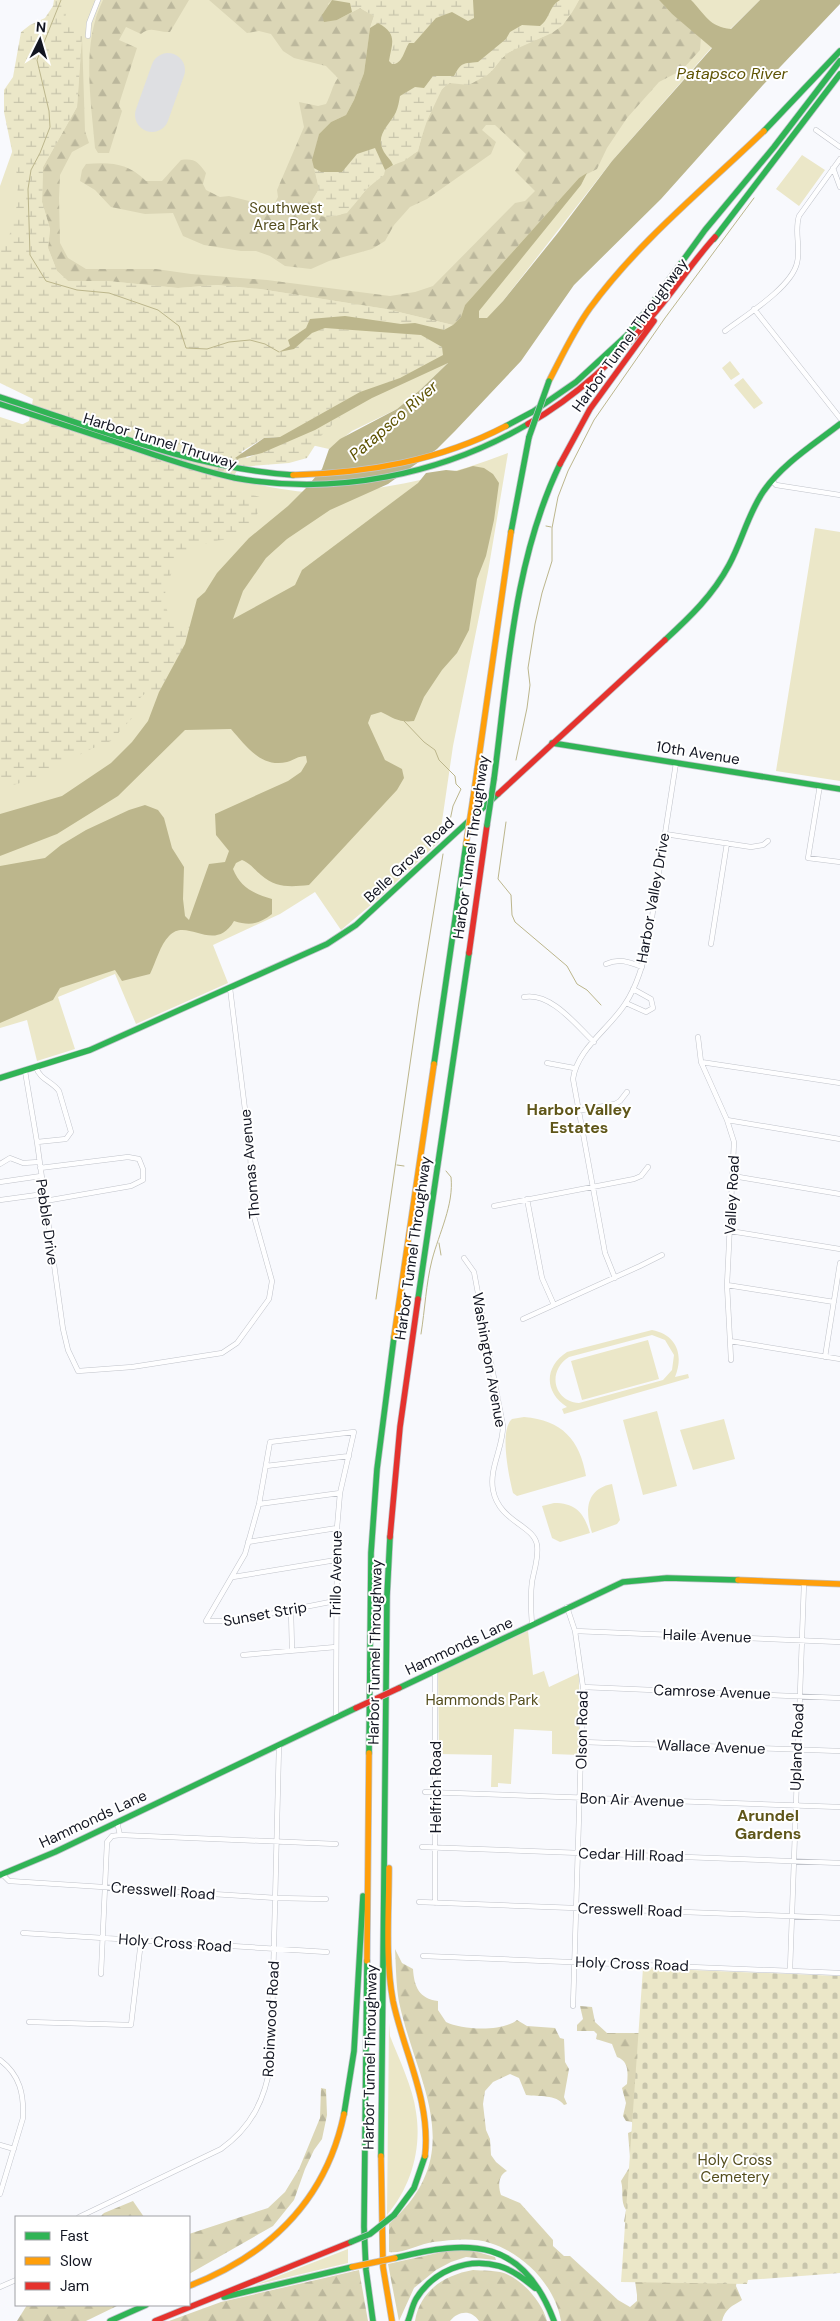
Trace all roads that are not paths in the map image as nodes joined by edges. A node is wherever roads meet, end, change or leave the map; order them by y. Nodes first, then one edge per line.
1 (98, 0) edge
2 (88, 36) dead end
3 (840, 51) edge
4 (840, 61) edge
5 (840, 74) edge
6 (816, 130) dead end
7 (840, 147) edge
8 (840, 158) edge
9 (833, 168) junction
10 (840, 187) edge
11 (715, 237) junction
12 (754, 309) junction
13 (725, 332) dead end
14 (0, 397) edge
15 (0, 404) edge
16 (840, 418) edge
17 (840, 424) edge
18 (461, 447) joint
19 (463, 456) joint
20 (772, 481) junction
21 (840, 495) edge
22 (552, 743) junction
23 (676, 763) junction
24 (820, 785) junction
25 (840, 789) edge
26 (665, 834) junction
27 (768, 841) dead end
28 (727, 843) junction
29 (840, 862) edge
30 (711, 944) dead end
31 (606, 964) dead end
32 (642, 967) junction
33 (230, 988) junction
34 (633, 989) junction
35 (524, 997) dead end
36 (626, 1003) junction
37 (698, 1037) dead end
38 (594, 1042) junction
39 (701, 1062) junction
40 (547, 1063) dead end
41 (36, 1068) junction
42 (574, 1068) junction
43 (25, 1071) junction
44 (0, 1078) edge
45 (840, 1083) edge
46 (627, 1092) dead end
47 (578, 1111) junction
48 (727, 1120) junction
49 (840, 1139) edge
50 (37, 1142) junction
51 (40, 1162) junction
52 (0, 1164) edge
53 (648, 1167) dead end
54 (40, 1168) junction
55 (41, 1176) junction
56 (733, 1176) junction
57 (0, 1182) edge
58 (592, 1186) junction
59 (44, 1194) junction
60 (840, 1194) edge
61 (527, 1199) junction
62 (0, 1200) edge
63 (45, 1200) junction
64 (494, 1206) dead end
65 (730, 1231) junction
66 (840, 1248) edge
67 (662, 1254) dead end
68 (464, 1258) dead end
69 (840, 1263) edge
70 (615, 1278) junction
71 (727, 1285) junction
72 (834, 1302) junction
73 (554, 1305) junction
74 (523, 1319) dead end
75 (730, 1341) junction
76 (825, 1357) junction
77 (840, 1359) edge
78 (731, 1360) dead end
79 (78, 1371) joint
80 (270, 1442) joint
81 (349, 1456) junction
82 (266, 1466) junction
83 (340, 1492) junction
84 (259, 1504) junction
85 (337, 1528) junction
86 (248, 1542) junction
87 (336, 1560) junction
88 (233, 1577) junction
89 (804, 1583) junction
90 (840, 1584) edge
91 (335, 1601) junction
92 (567, 1607) junction
93 (292, 1610) junction
94 (532, 1625) junction
95 (575, 1631) junction
96 (802, 1640) junction
97 (840, 1642) edge
98 (336, 1648) junction
99 (292, 1650) junction
100 (243, 1654) dead end
101 (435, 1671) junction
102 (583, 1687) junction
103 (799, 1696) junction
104 (840, 1698) edge
105 (336, 1717) junction
106 (582, 1742) junction
107 (279, 1745) junction
108 (386, 1748) junction
109 (797, 1750) junction
110 (840, 1751) edge
111 (424, 1792) dead end
112 (437, 1792) junction
113 (580, 1798) junction
114 (796, 1806) junction
115 (840, 1807) edge
116 (117, 1822) junction
117 (120, 1835) junction
118 (278, 1843) junction
119 (336, 1844) dead end
120 (422, 1848) dead end
121 (437, 1848) junction
122 (579, 1853) junction
123 (794, 1861) junction
124 (840, 1863) edge
125 (366, 1874) junction
126 (1, 1875) edge
127 (104, 1887) junction
128 (276, 1898) junction
129 (326, 1898) dead end
130 (419, 1902) dead end
131 (435, 1903) junction
132 (577, 1908) junction
133 (791, 1916) junction
134 (840, 1918) edge
135 (23, 1933) dead end
136 (102, 1938) junction
137 (141, 1941) junction
138 (274, 1949) junction
139 (327, 1952) dead end
140 (423, 1956) dead end
141 (574, 1962) junction
142 (790, 1970) junction
143 (840, 1972) edge
144 (100, 1974) dead end
145 (572, 2006) dead end
146 (29, 2022) dead end
147 (0, 2060) edge
148 (0, 2145) edge
149 (14, 2149) junction
150 (0, 2194) edge
151 (81, 2216) edge
152 (15, 2280) edge
153 (190, 2286) edge
154 (0, 2288) edge
155 (547, 2302) junction
156 (144, 2306) edge
157 (163, 2318) junction
158 (110, 2321) edge
159 (155, 2321) edge
160 (373, 2321) edge
161 (392, 2321) edge
162 (408, 2321) edge
163 (554, 2321) edge

1 - 2 street
3 - 125 main road, Harbor Tunnel Throughway, bridge
4 - 18 main road, Harbor Tunnel Throughway
5 - 11 main road, Harbor Tunnel Throughway
6 - 7 street
8 - 9 street
9 - 10 street
9 - 12 street
11 - 19 main road, Harbor Tunnel Throughway
11 - 108 main road, Harbor Tunnel Throughway, bridge
12 - 13 street
12 - 16 street
14 - 18 main road, Harbor Tunnel Thruway
15 - 19 main road, Harbor Tunnel Thruway
17 - 20 main road, Belle Grove Road
20 - 21 street
20 - 22 main road, Belle Grove Road
22 - 23 main road, 10th Avenue
22 - 33 main road, Belle Grove Road
23 - 24 main road, 10th Avenue
23 - 26 street, Harbor Valley Drive
24 - 25 main road, 10th Avenue
24 - 29 street
26 - 28 street
26 - 32 street, Harbor Valley Drive
27 - 28 street
28 - 30 street
31 - 32 street
32 - 34 street, Harbor Valley Drive
33 - 41 main road, Belle Grove Road
33 - 79 street, Thomas Avenue
34 - 36 street, Harbor Valley Drive
34 - 36 street
35 - 38 street
36 - 38 street, Harbor Valley Drive
37 - 39 street, Valley Road
38 - 42 street, Harbor Valley Drive
39 - 45 street
39 - 48 street, Valley Road
40 - 42 street
41 - 43 main road, Belle Grove Road
41 - 50 street
42 - 47 street
43 - 44 main road, Belle Grove Road
43 - 50 street, Pebble Drive
46 - 47 street
47 - 58 street
48 - 49 street
48 - 56 street, Valley Road
50 - 51 street, Pebble Drive
51 - 52 street
51 - 54 street, Pebble Drive
53 - 58 street
54 - 55 street, Pebble Drive
54 - 63 street
55 - 57 street
55 - 59 street, Pebble Drive
56 - 60 street
56 - 65 street, Valley Road
58 - 61 street
58 - 70 street
59 - 62 street
59 - 63 street, Pebble Drive
61 - 64 street
61 - 73 street
63 - 79 street, Pebble Drive
65 - 66 street
65 - 71 street, Valley Road
67 - 70 street
68 - 94 street, Washington Avenue
69 - 72 street
70 - 73 street
71 - 72 street
71 - 75 street, Valley Road
72 - 76 street
73 - 74 street
75 - 76 street
75 - 78 street, Valley Road
76 - 77 street
80 - 81 street, Trillo Avenue
80 - 82 street, Sunset Strip
81 - 82 street
81 - 83 street, Trillo Avenue
82 - 84 street, Sunset Strip
83 - 84 street
83 - 85 street, Trillo Avenue
84 - 86 street, Sunset Strip
85 - 86 street
85 - 87 street, Trillo Avenue
86 - 88 street, Sunset Strip
87 - 88 street
87 - 91 street, Trillo Avenue
88 - 93 street, Sunset Strip
89 - 90 main road, Hammonds Lane
89 - 92 main road, Hammonds Lane
89 - 96 street, Upland Road
91 - 93 street, Sunset Strip
91 - 98 street, Trillo Avenue
92 - 94 main road, Hammonds Lane
92 - 95 street, Olson Road
93 - 99 street
94 - 101 main road, Hammonds Lane
95 - 96 street, Haile Avenue
95 - 102 street, Olson Road
96 - 97 street, Haile Avenue
96 - 103 street, Upland Road
98 - 99 street
98 - 105 street, Trillo Avenue
99 - 100 street
101 - 105 main road, Hammonds Lane, bridge
101 - 112 street, Helfrich Road
102 - 103 street, Camrose Avenue
102 - 106 street, Olson Road
103 - 104 street, Camrose Avenue
103 - 109 street, Upland Road
105 - 107 main road, Hammonds Lane
106 - 109 street, Wallace Avenue
106 - 113 street, Olson Road
107 - 116 main road, Hammonds Lane
107 - 118 street, Robinwood Road
108 - 157 main road, bridge
108 - 161 main road, Harbor Tunnel Throughway
109 - 110 street, Wallace Avenue
109 - 114 street, Upland Road
111 - 112 street, Bon Air Avenue
112 - 113 street, Bon Air Avenue
112 - 121 street, Helfrich Road
113 - 114 street, Bon Air Avenue
113 - 122 street, Olson Road
114 - 115 street, Bon Air Avenue
114 - 123 street, Upland Road
116 - 117 street
116 - 126 main road, Hammonds Lane
117 - 118 street
117 - 127 street
118 - 119 street
118 - 128 street, Robinwood Road
120 - 121 street, Cedar Hill Road
121 - 122 street, Cedar Hill Road
121 - 131 street, Helfrich Road
122 - 123 street, Cedar Hill Road
122 - 132 street, Olson Road
123 - 124 street, Cedar Hill Road
123 - 133 street, Upland Road
125 - 153 main road
125 - 160 main road, Harbor Tunnel Throughway
126 - 127 street, Cresswell Road
127 - 128 street, Cresswell Road
127 - 136 street
128 - 129 street, Cresswell Road
128 - 138 street, Robinwood Road
130 - 131 street, Cresswell Road
131 - 132 street, Cresswell Road
132 - 133 street, Cresswell Road
132 - 141 street, Olson Road
133 - 134 street, Cresswell Road
133 - 142 street, Upland Road
135 - 136 street, Holy Cross Road
136 - 137 street, Holy Cross Road
136 - 144 street
137 - 138 street, Holy Cross Road
137 - 146 street
138 - 139 street, Holy Cross Road
138 - 151 street, Robinwood Road
140 - 141 street, Holy Cross Road
141 - 142 street, Holy Cross Road
141 - 145 street, Olson Road
142 - 143 street, Holy Cross Road
147 - 149 street
148 - 149 street
149 - 150 street
152 - 154 street
155 - 157 main road, bridge
155 - 162 main road
155 - 163 main road
156 - 158 main road
157 - 159 main road

